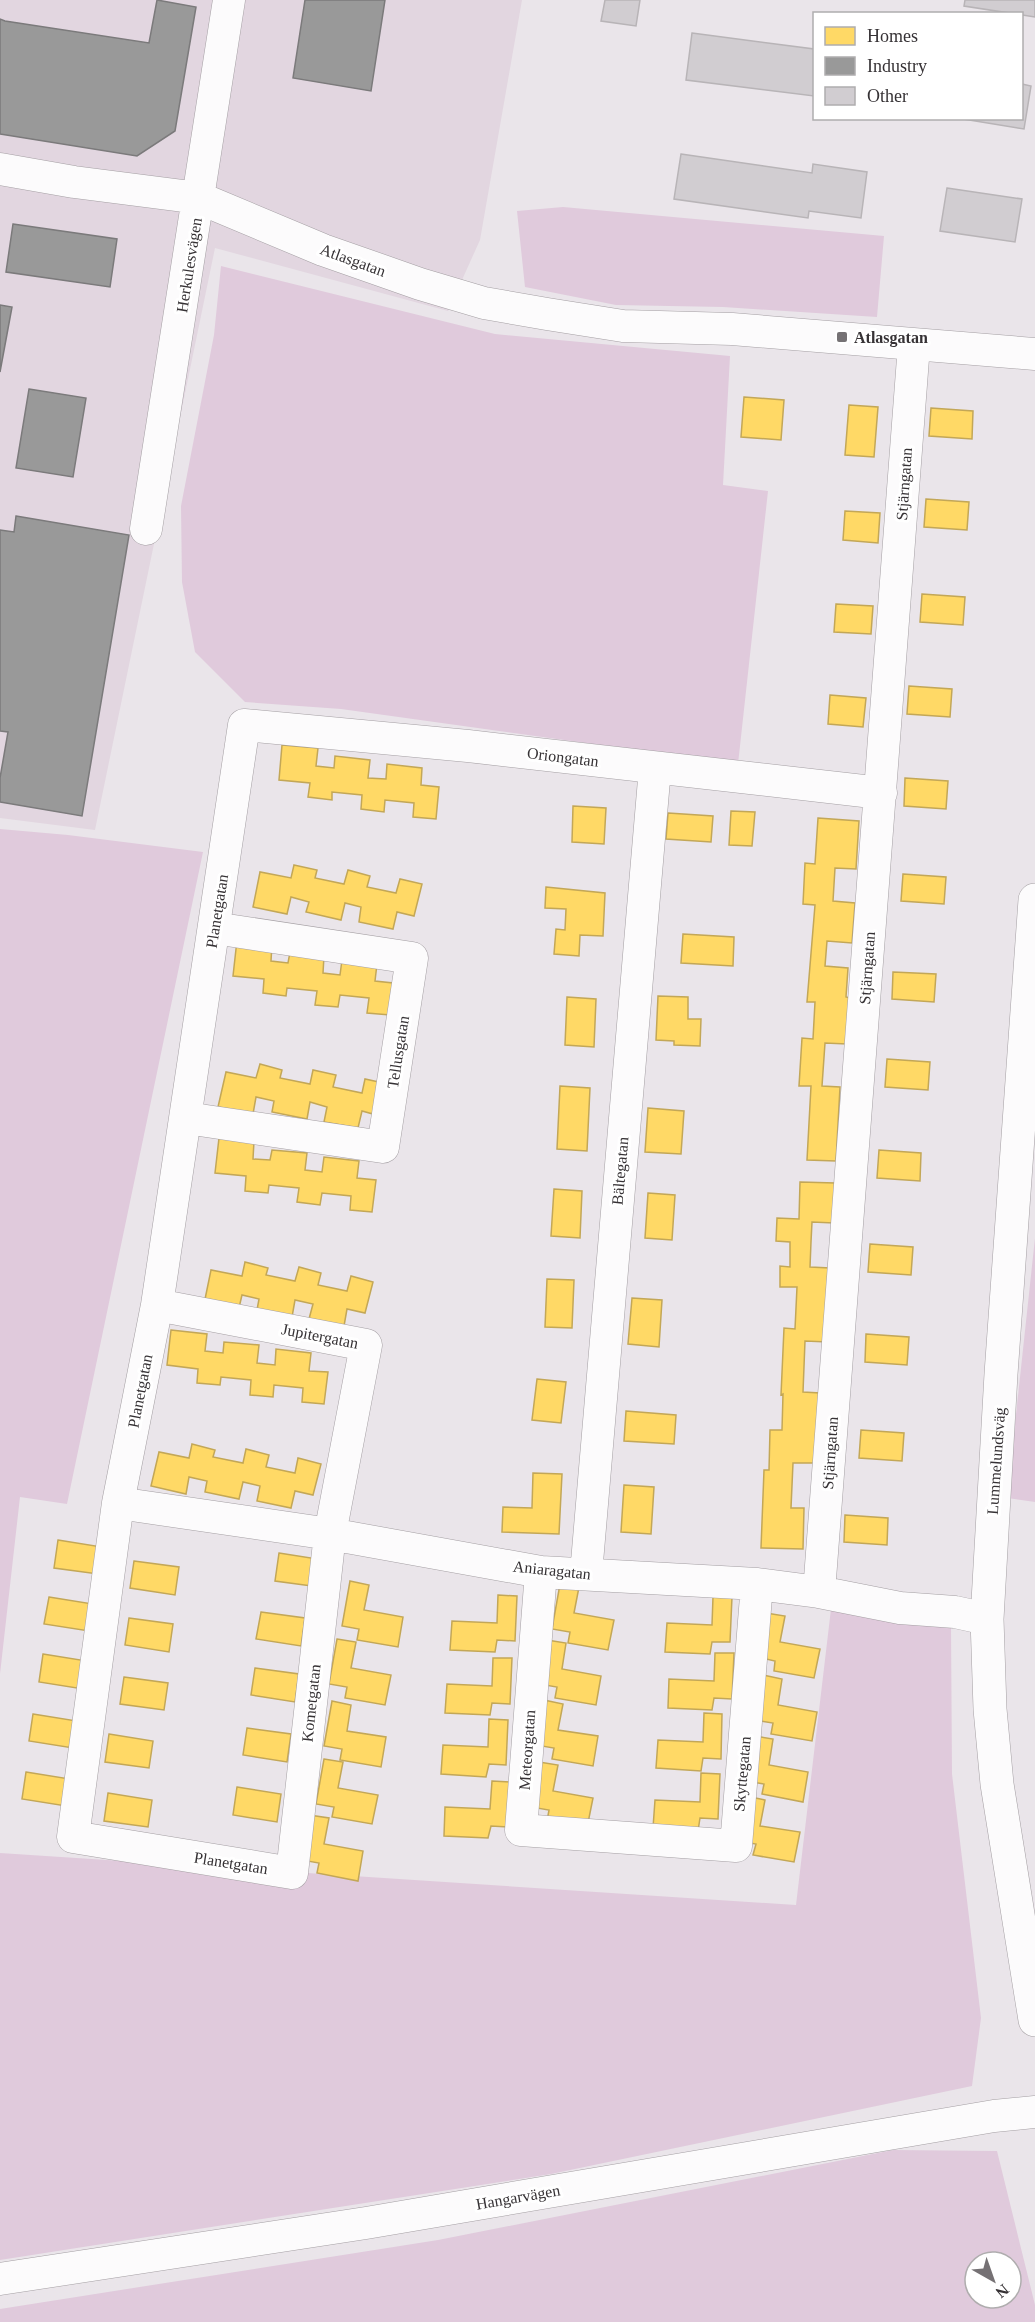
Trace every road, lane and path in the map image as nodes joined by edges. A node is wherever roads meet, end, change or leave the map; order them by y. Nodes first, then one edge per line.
1 (229, 0) edge
2 (0, 169) edge
3 (199, 198) junction
4 (914, 345) junction
5 (1035, 354) edge
6 (146, 529) dead end
7 (244, 725) joint
8 (655, 768) junction
9 (881, 793) junction
10 (1035, 900) edge
11 (214, 928) junction
12 (186, 1118) junction
13 (156, 1305) junction
14 (118, 1503) junction
15 (330, 1534) junction
16 (541, 1572) junction
17 (586, 1574) junction
18 (757, 1584) junction
19 (819, 1592) junction
20 (987, 1619) junction
21 (618, 1838) joint
22 (292, 1873) joint
23 (1035, 2020) edge
24 (1035, 2112) edge
25 (0, 2279) edge

1 - 3 street, Herkulesvägen
2 - 3 street, Atlasgatan
3 - 4 street, Atlasgatan
3 - 6 street, Herkulesvägen
4 - 5 street, Atlasgatan
4 - 9 street, Stjärngatan
7 - 8 street, Oriongatan
7 - 11 street, Planetgatan
8 - 9 street, Oriongatan
8 - 17 street, Bältegatan
9 - 19 street, Stjärngatan
10 - 20 main road, Lummelundsväg
11 - 12 street, Planetgatan
11 - 12 street, Tellusgatan
12 - 13 street, Planetgatan
13 - 14 street, Planetgatan
13 - 15 street, Jupitergatan
14 - 15 street, Aniaragatan
14 - 22 street, Planetgatan
15 - 16 street, Aniaragatan
15 - 22 street, Kometgatan
16 - 17 street, Aniaragatan
16 - 21 street, Meteorgatan
17 - 18 street, Aniaragatan
18 - 19 street, Aniaragatan
18 - 21 street, Skyttegatan
19 - 20 street, Aniaragatan
20 - 23 main road, Lummelundsväg
24 - 25 street, Hangarvägen

